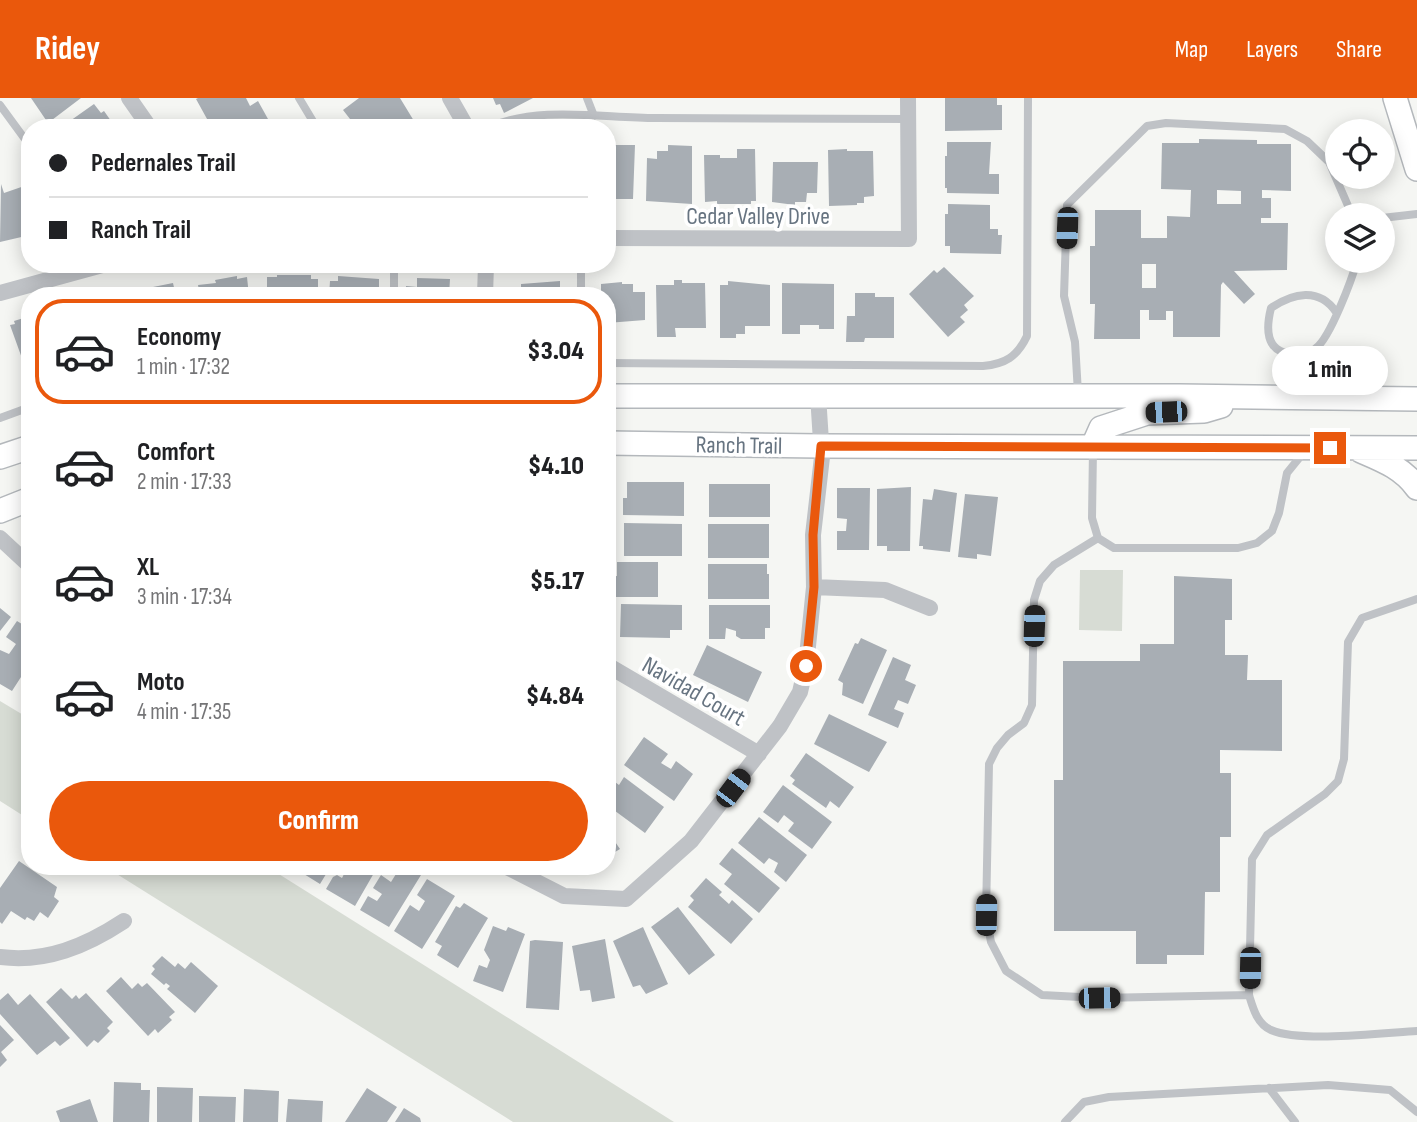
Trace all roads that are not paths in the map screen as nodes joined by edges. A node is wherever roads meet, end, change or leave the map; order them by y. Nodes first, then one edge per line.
1 (129, 98) edge
2 (299, 98) edge
3 (450, 98) edge
4 (587, 98) edge
5 (908, 98) edge
6 (1028, 98) edge
7 (1395, 98) edge
8 (0, 107) edge
9 (594, 116) junction
10 (144, 119) edge
11 (312, 119) edge
12 (462, 119) edge
13 (513, 119) edge
14 (908, 119) junction
15 (21, 134) edge
16 (1417, 169) edge
17 (1347, 203) edge
18 (1417, 214) edge
19 (1395, 217) edge
20 (616, 239) edge
21 (70, 273) edge
22 (1354, 273) edge
23 (0, 293) edge
24 (1336, 312) junction
25 (616, 363) edge
26 (818, 395) junction
27 (616, 396) edge
28 (1079, 396) junction
29 (1254, 397) junction
30 (1417, 399) edge
31 (21, 410) edge
32 (0, 418) edge
33 (616, 443) edge
34 (821, 446) junction
35 (1093, 446) junction
36 (1306, 448) junction
37 (1354, 448) junction
38 (1417, 448) edge
39 (21, 450) edge
40 (0, 457) edge
41 (1417, 488) edge
42 (21, 503) edge
43 (0, 511) edge
44 (0, 538) edge
45 (1098, 538) junction
46 (21, 558) edge
47 (814, 587) junction
48 (1417, 599) edge
49 (930, 608) dead end
50 (616, 670) edge
51 (759, 754) junction
52 (523, 875) edge
53 (124, 921) dead end
54 (0, 957) edge
55 (1249, 995) junction
56 (1417, 1031) edge
57 (1269, 1088) junction
58 (1417, 1112) edge
59 (1065, 1122) edge
60 (1295, 1122) edge

1 - 10 street
2 - 11 lane
3 - 12 street
4 - 9 lane
5 - 14 street
6 - 25 lane
7 - 16 main road
8 - 15 lane
9 - 13 lane
9 - 14 lane
14 - 20 street, Cedar Valley Drive
17 - 28 lane
18 - 19 lane
21 - 23 street
22 - 24 lane
24 - 24 lane
26 - 27 main road, Ranch Trail
26 - 28 main road, Ranch Trail
26 - 34 street
28 - 29 main road, Ranch Trail
29 - 30 main road, Ranch Trail
29 - 35 main road
31 - 32 lane
33 - 34 main road, Ranch Trail
34 - 35 main road, Ranch Trail
34 - 47 street
35 - 36 main road, Ranch Trail
35 - 45 lane
36 - 37 main road, Ranch Trail
36 - 45 lane
37 - 38 main road, Ranch Trail
37 - 41 main road
39 - 40 main road
42 - 43 main road
44 - 46 street
45 - 55 lane
47 - 49 street
47 - 51 street
48 - 55 lane
50 - 51 street, Navidad Court
51 - 52 street
53 - 54 street
55 - 56 lane
57 - 58 lane
57 - 59 lane
57 - 60 lane

